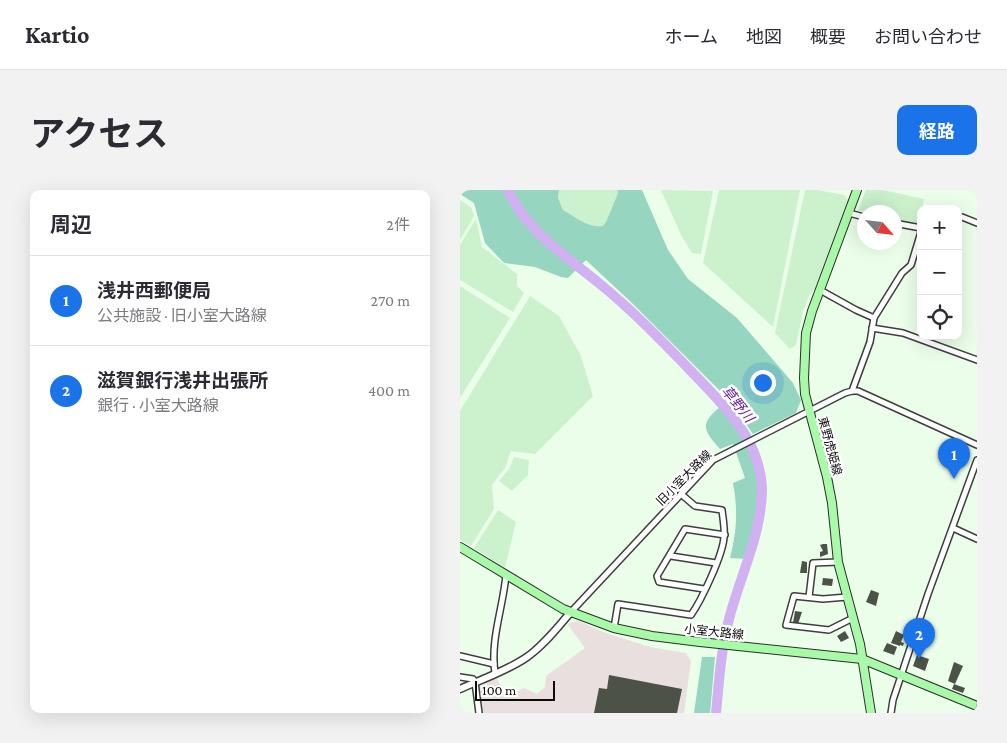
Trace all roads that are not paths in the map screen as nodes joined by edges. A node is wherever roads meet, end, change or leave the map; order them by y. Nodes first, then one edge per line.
1 (857, 190) edge
2 (849, 213) junction
3 (857, 215) edge
4 (962, 217) edge
5 (977, 223) edge
6 (902, 225) edge
7 (917, 229) edge
8 (917, 244) edge
9 (820, 290) junction
10 (874, 318) junction
11 (872, 328) junction
12 (977, 360) edge
13 (852, 390) junction
14 (806, 412) junction
15 (977, 445) edge
16 (977, 460) edge
17 (681, 494) junction
18 (953, 528) junction
19 (725, 535) junction
20 (977, 539) edge
21 (460, 547) edge
22 (671, 556) junction
23 (716, 562) junction
24 (838, 562) junction
25 (506, 575) junction
26 (704, 590) junction
27 (810, 597) junction
28 (847, 598) junction
29 (570, 613) junction
30 (853, 618) junction
31 (614, 628) junction
32 (460, 656) edge
33 (862, 659) junction
34 (494, 664) junction
35 (495, 673) junction
36 (902, 675) junction
37 (460, 677) edge
38 (475, 682) junction
39 (460, 689) edge
40 (977, 706) edge
41 (479, 713) edge
42 (871, 713) edge
43 (891, 713) edge

1 - 2 main road, 東野虎姫線
2 - 3 street
2 - 9 main road, 東野虎姫線
4 - 5 street
6 - 7 street
8 - 10 street
9 - 10 street
9 - 14 main road, 東野虎姫線
10 - 11 street
11 - 12 street
11 - 13 street
13 - 14 street, 旧小室大路線
13 - 15 street
14 - 17 street, 旧小室大路線
14 - 24 main road, 東野虎姫線
16 - 18 street
17 - 19 street
17 - 29 street, 旧小室大路線
18 - 20 street
18 - 36 street
19 - 22 street
19 - 23 street
21 - 25 main road, 小室大路線
22 - 23 street
22 - 26 street
23 - 26 street
24 - 27 street
24 - 28 main road, 東野虎姫線
25 - 29 main road, 小室大路線
25 - 34 street
26 - 31 street
27 - 28 street
27 - 30 street
28 - 30 main road, 東野虎姫線
29 - 31 main road, 小室大路線
29 - 35 street
30 - 33 main road, 東野虎姫線
31 - 33 main road, 小室大路線
32 - 34 street
33 - 36 main road, 小室大路線
33 - 42 main road, 東野虎姫線
34 - 35 street
35 - 38 street
36 - 40 main road, 小室大路線
36 - 43 street
37 - 38 street
38 - 39 street
38 - 41 street

